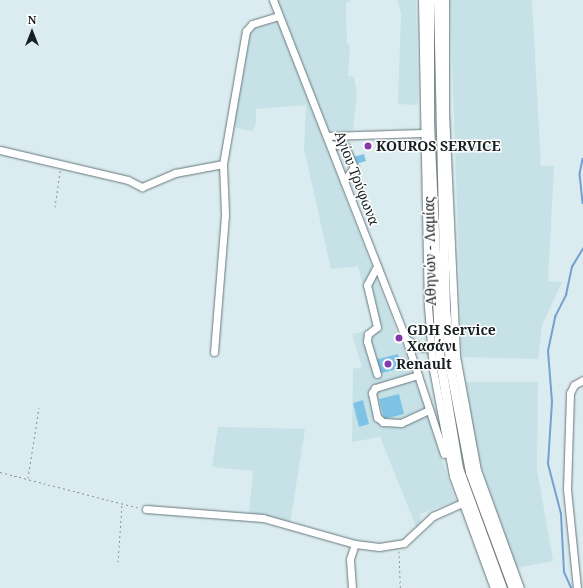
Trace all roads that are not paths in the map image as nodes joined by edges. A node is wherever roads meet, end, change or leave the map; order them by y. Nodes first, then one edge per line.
1 (272, 0) edge
2 (422, 0) edge
3 (429, 0) edge
4 (438, 0) edge
5 (445, 0) edge
6 (279, 16) junction
7 (422, 133) junction
8 (327, 136) junction
9 (330, 144) junction
10 (0, 150) edge
11 (223, 164) junction
12 (344, 181) junction
13 (377, 266) junction
14 (406, 339) junction
15 (431, 348) junction
16 (214, 352) dead end
17 (377, 374) dead end
18 (418, 375) junction
19 (583, 380) edge
20 (429, 410) junction
21 (449, 458) junction
22 (462, 504) junction
23 (146, 509) road end
24 (355, 544) junction
25 (352, 588) edge
26 (494, 588) edge
27 (502, 588) edge
28 (513, 588) edge
29 (520, 588) edge
30 (577, 588) edge

1 - 6 street, Αγίου Τρύφωνα
2 - 7 street
3 - 27 main road, Αθηνών - Λαμίας
4 - 28 main road, Αθηνών - Λαμίας
5 - 29 street
6 - 8 street, Αγίου Τρύφωνα
6 - 11 street
7 - 8 street
7 - 15 street
8 - 9 street, Αγίου Τρύφωνα
9 - 12 street, Αγίου Τρύφωνα
9 - 12 street
10 - 11 street
11 - 16 street
12 - 13 street, Αγίου Τρύφωνα
13 - 14 street, Αγίου Τρύφωνα
13 - 17 street
14 - 15 street
14 - 18 street, Αγίου Τρύφωνα
15 - 21 street
18 - 20 street, Αγίου Τρύφωνα
18 - 20 street
19 - 30 street
20 - 21 street, Αγίου Τρύφωνα
21 - 22 street
22 - 24 street
22 - 26 street
23 - 24 street
24 - 25 street

